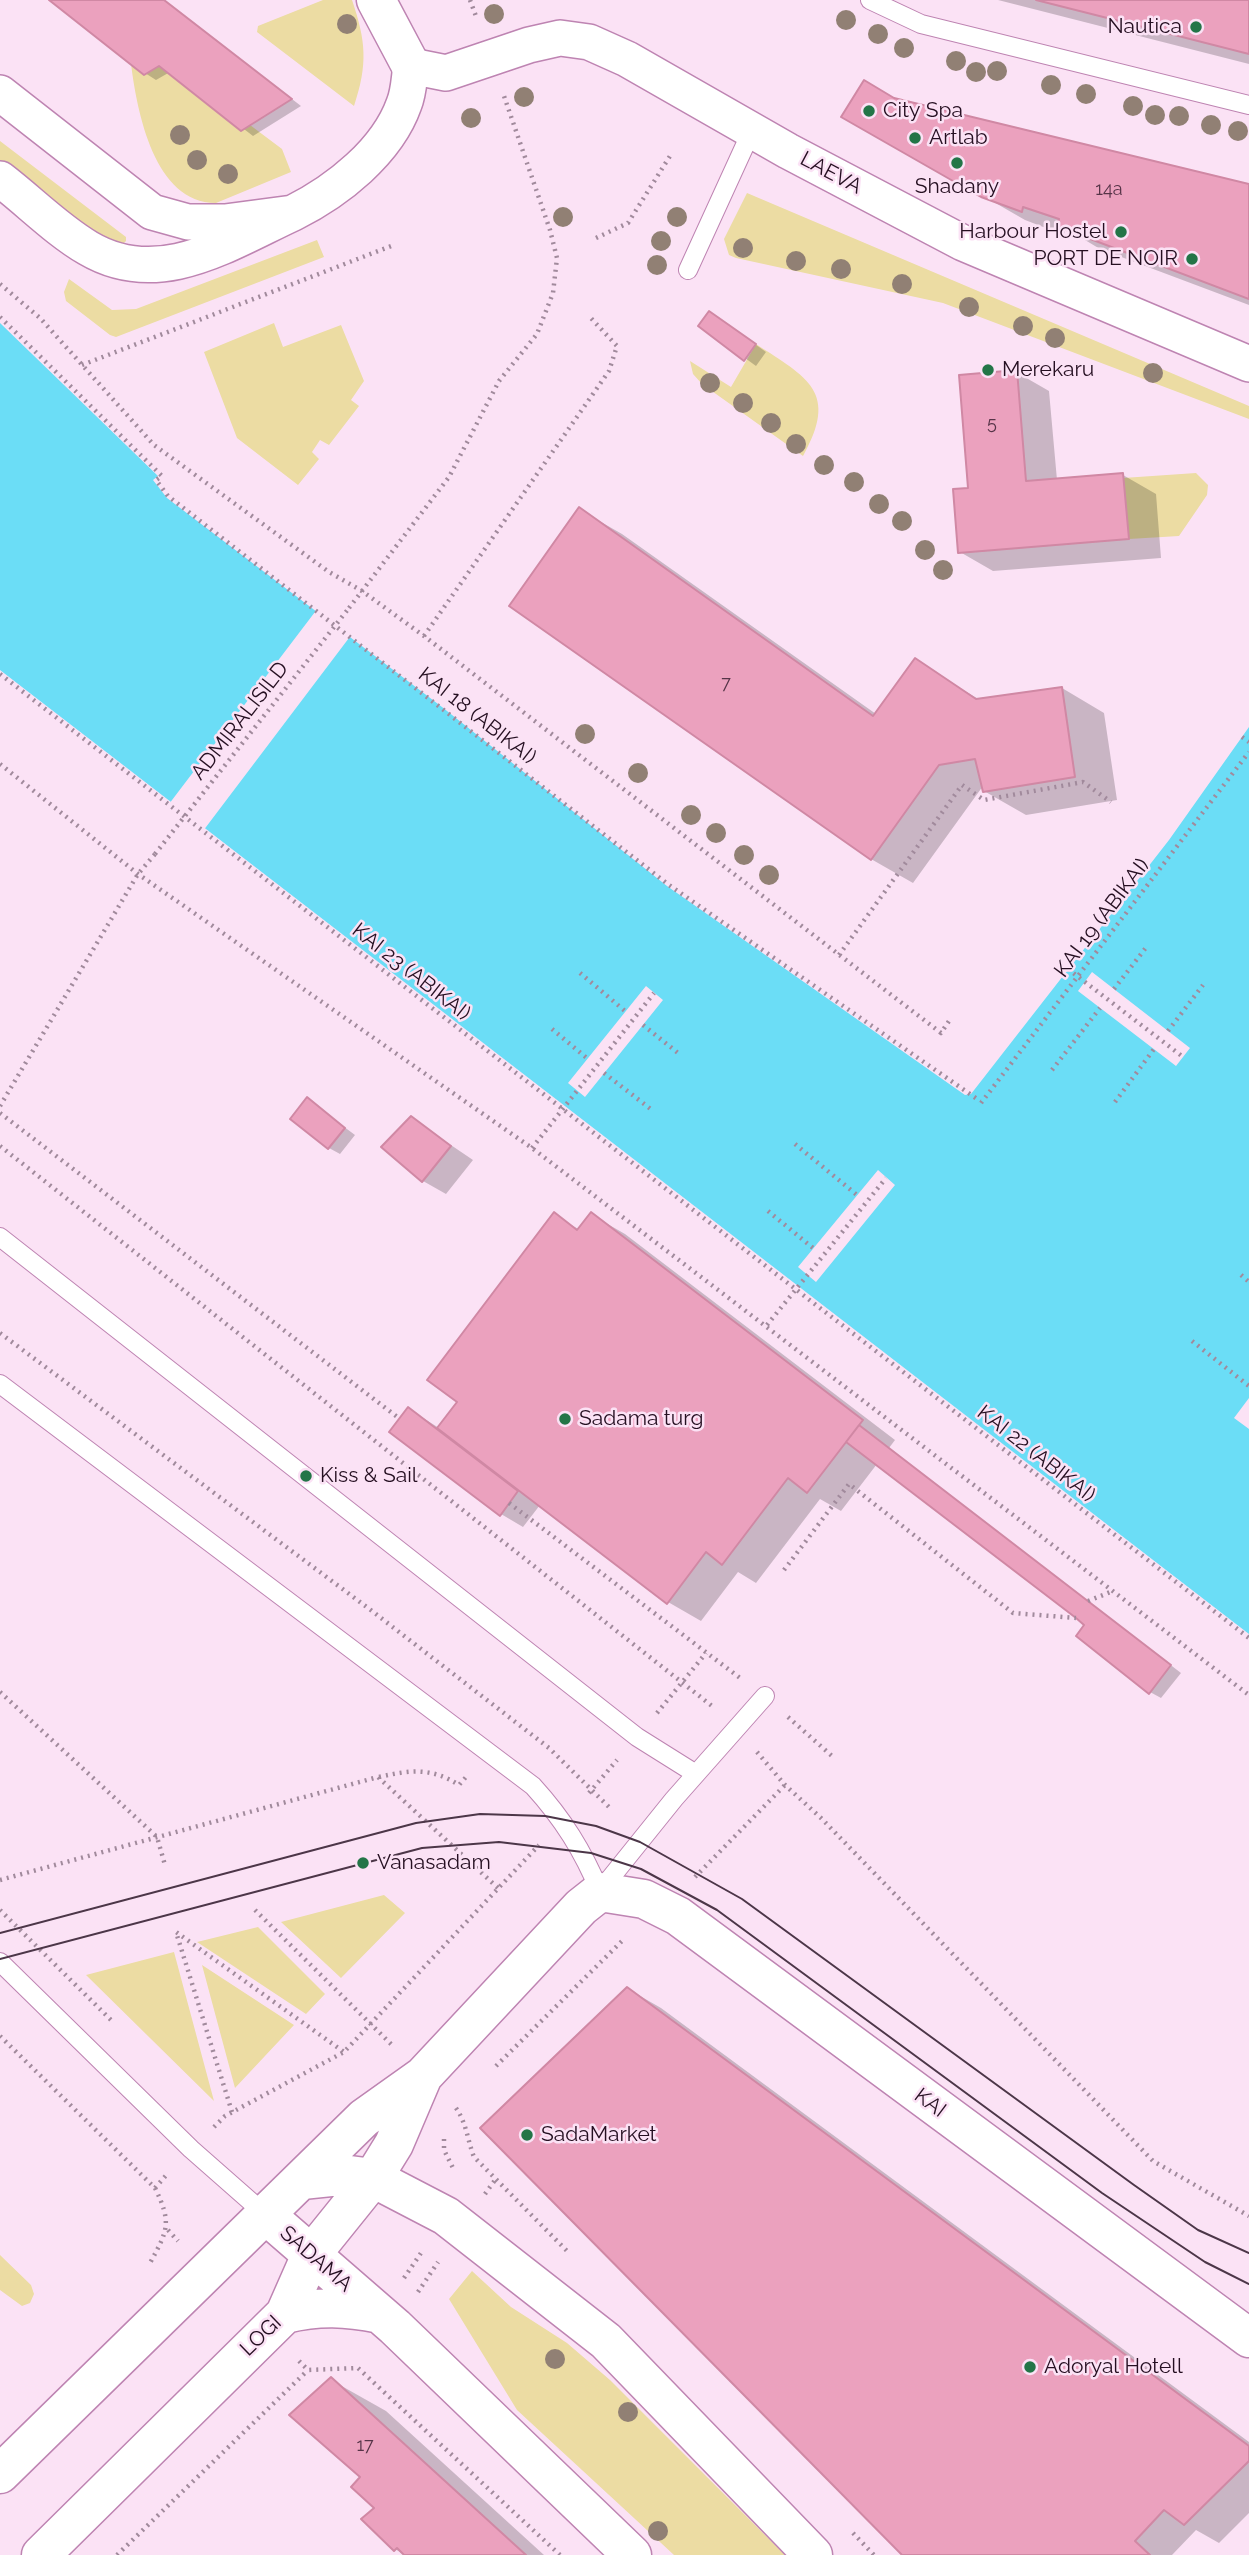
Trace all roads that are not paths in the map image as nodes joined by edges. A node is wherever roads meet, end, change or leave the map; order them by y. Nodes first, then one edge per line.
1 (376, 0) edge
2 (404, 0) edge
3 (870, 0) edge
4 (411, 66) junction
5 (0, 93) edge
6 (1249, 105) edge
7 (752, 130) junction
8 (0, 179) edge
9 (293, 213) junction
10 (688, 271) dead end
11 (1249, 364) edge
12 (0, 1237) edge
13 (0, 1384) edge
14 (765, 1696) dead end
15 (696, 1774) junction
16 (600, 1892) junction
17 (0, 1962) edge
18 (423, 2076) junction
19 (373, 2178) junction
20 (302, 2179) junction
21 (266, 2215) junction
22 (311, 2255) junction
23 (387, 2320) junction
24 (276, 2321) junction
25 (1249, 2339) edge
26 (0, 2474) edge
27 (41, 2555) edge
28 (632, 2555) edge
29 (813, 2555) edge

1 - 4 street
2 - 4 street
3 - 6 lane
4 - 7 street, LAEVA
4 - 9 street
5 - 9 street
7 - 10 lane
7 - 11 street, LAEVA
8 - 9 street
12 - 15 lane
13 - 16 lane
14 - 15 lane
15 - 16 lane
16 - 18 street, LOGI
16 - 25 street, KAI
17 - 21 lane, SADAMA
18 - 19 street, LOGI
18 - 20 street, LOGI
19 - 20 street
19 - 22 street, LOGI
19 - 29 street
20 - 21 street, LOGI
21 - 22 street, SADAMA
21 - 26 street, LOGI
22 - 23 street, SADAMA
22 - 24 street, LOGI
23 - 24 street
23 - 28 street, SADAMA
24 - 27 street, LOGI

